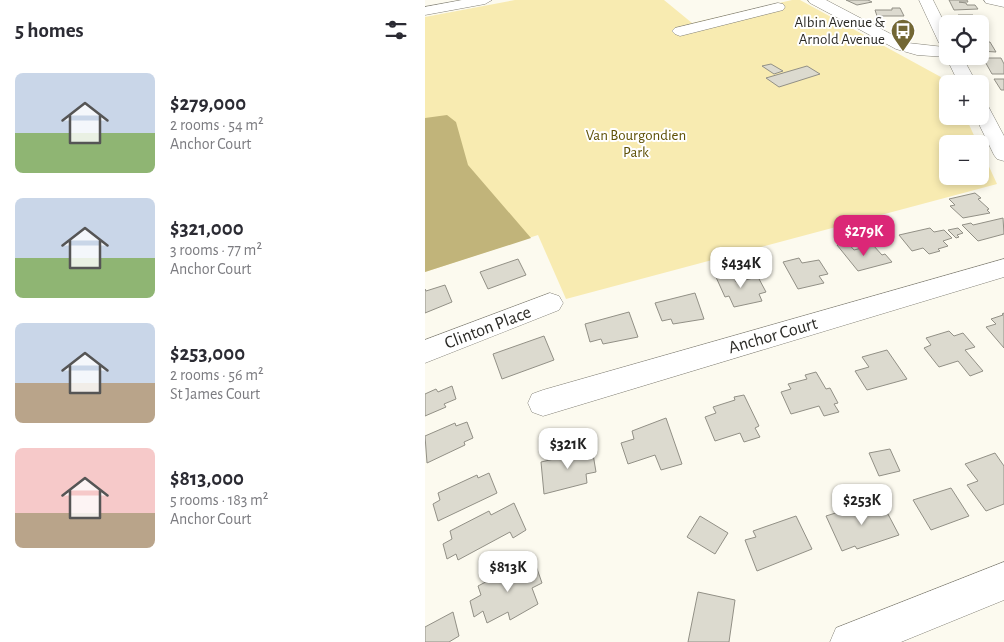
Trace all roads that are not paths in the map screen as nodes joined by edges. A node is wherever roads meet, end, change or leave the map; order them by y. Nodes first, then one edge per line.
1 (485, 0) edge
2 (815, 0) edge
3 (926, 0) edge
4 (991, 0) edge
5 (1004, 4) edge
6 (778, 7) dead end
7 (425, 11) edge
8 (939, 27) edge
9 (680, 31) dead end
10 (939, 51) edge
11 (989, 125) edge
12 (1004, 155) edge
13 (1004, 268) edge
14 (550, 303) dead end
15 (425, 352) edge
16 (543, 403) dead end
17 (1004, 581) edge
18 (850, 642) edge

1 - 7 street
2 - 10 street
3 - 8 street
4 - 5 street
6 - 9 street
11 - 12 street
13 - 16 street, Anchor Court
14 - 15 street, Clinton Place
17 - 18 street

